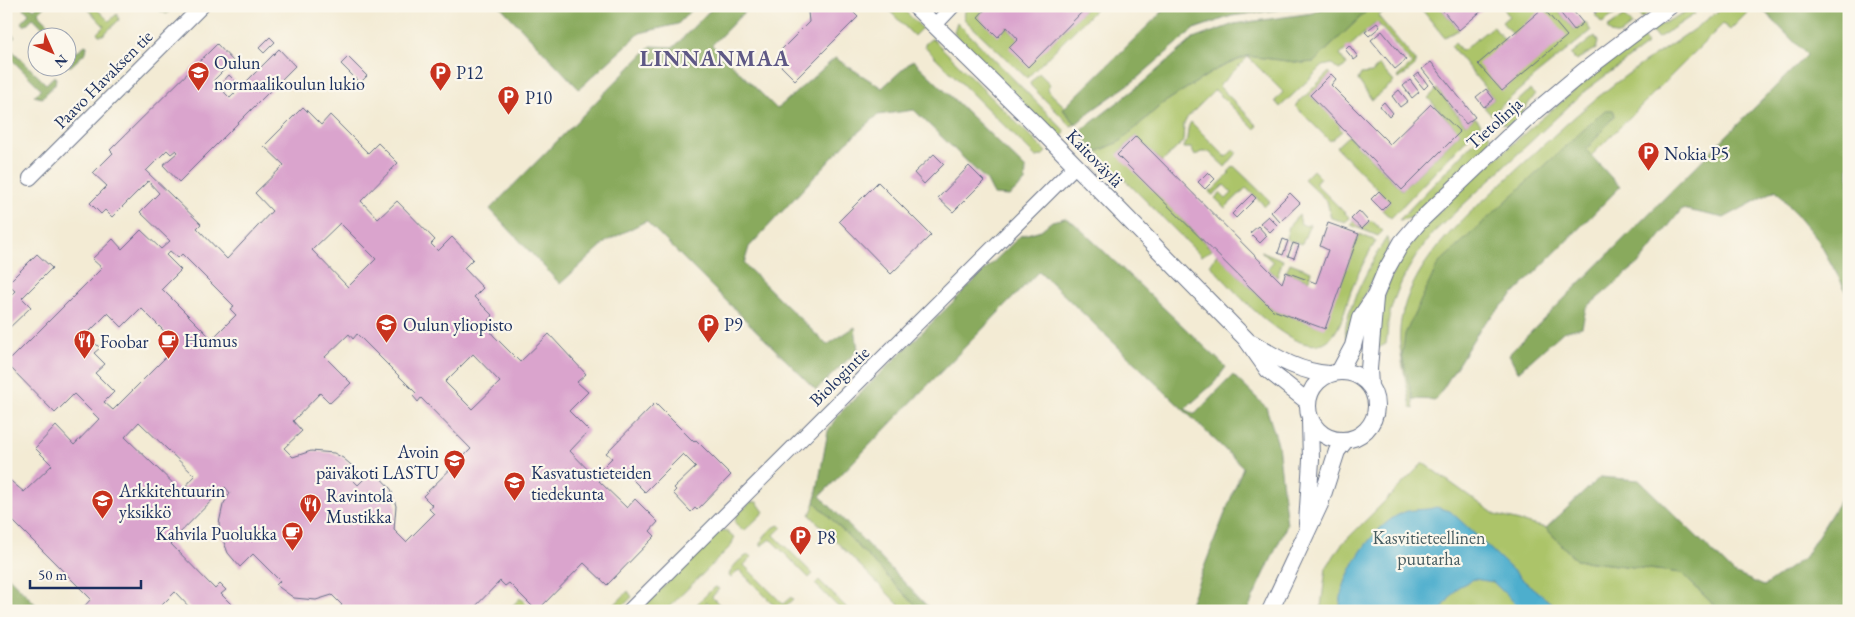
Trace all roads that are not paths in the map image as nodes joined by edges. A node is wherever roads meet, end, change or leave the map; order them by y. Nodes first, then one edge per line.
1 (202, 6) edge
2 (915, 6) edge
3 (953, 6) edge
4 (1670, 6) edge
5 (934, 26) junction
6 (1075, 166) junction
7 (30, 178) dead end
8 (1375, 296) junction
9 (1246, 339) junction
10 (1334, 373) junction
11 (1370, 386) junction
12 (1308, 402) junction
13 (1310, 420) junction
14 (1346, 440) junction
15 (1307, 532) junction
16 (628, 611) edge
17 (1270, 611) edge

1 - 7 street, Paavo Havaksen tie
2 - 5 street, Kaitoväylä
3 - 5 street
4 - 8 street, Tietolinja
5 - 6 street, Kaitoväylä
6 - 9 street, Kaitoväylä
6 - 16 street, Biologintie
8 - 10 street, Tietolinja
8 - 11 street, Tietolinja
9 - 10 street, Kaitoväylä
9 - 12 street, Kaitoväylä
10 - 11 street
10 - 12 street
11 - 14 street
12 - 13 street
13 - 14 street
13 - 15 street
14 - 15 street
15 - 17 street

